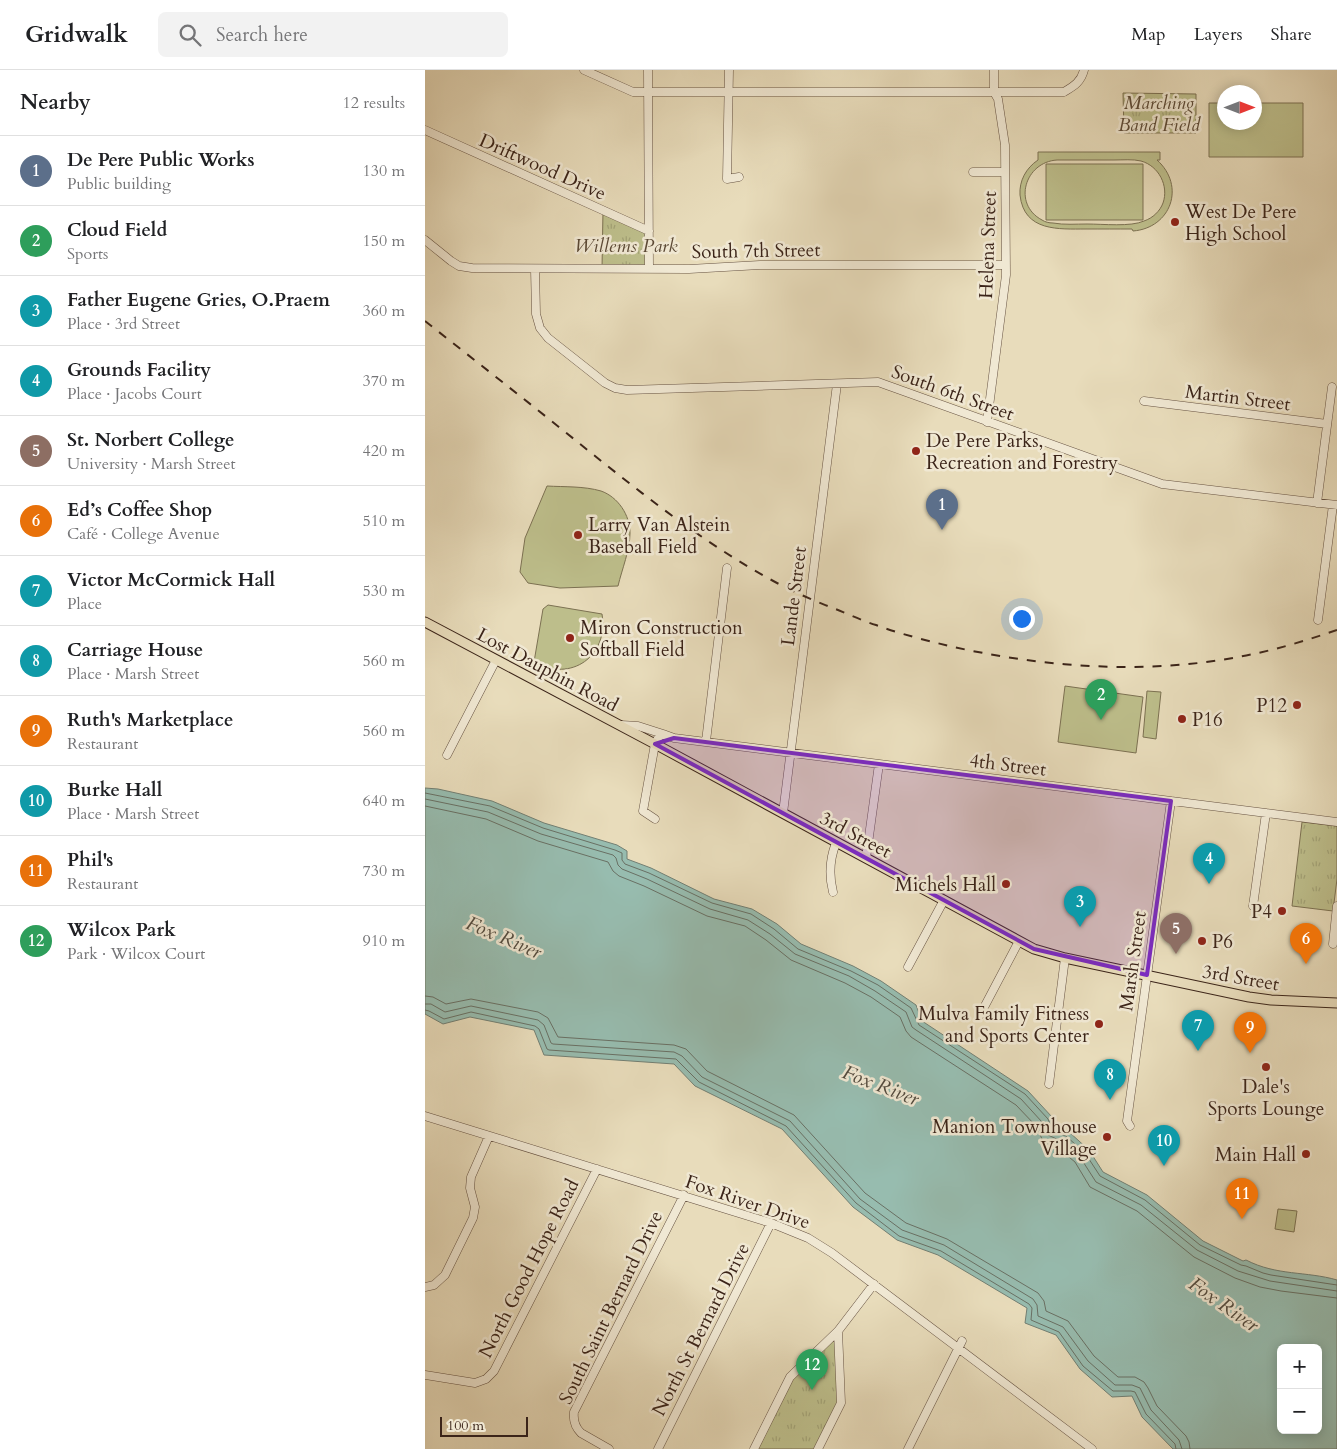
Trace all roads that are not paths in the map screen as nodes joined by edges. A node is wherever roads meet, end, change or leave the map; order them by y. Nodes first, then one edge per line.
1 (584, 70) edge
2 (648, 70) edge
3 (729, 70) edge
4 (994, 70) edge
5 (1084, 70) edge
6 (648, 92) junction
7 (729, 92) junction
8 (994, 92) junction
9 (425, 130) edge
10 (973, 172) dead end
11 (1005, 172) junction
12 (739, 177) dead end
13 (649, 231) junction
14 (425, 240) edge
15 (1006, 265) junction
16 (535, 268) junction
17 (649, 268) junction
18 (837, 384) junction
19 (1332, 387) dead end
20 (1145, 402) dead end
21 (987, 422) junction
22 (1327, 424) junction
23 (1317, 503) junction
24 (1335, 505) edge
25 (727, 568) dead end
26 (1318, 620) dead end
27 (425, 622) edge
28 (496, 660) junction
29 (618, 725) junction
30 (663, 734) junction
31 (674, 738) junction
32 (706, 742) junction
33 (655, 744) junction
34 (791, 752) junction
35 (447, 755) dead end
36 (879, 764) junction
37 (1171, 801) junction
38 (783, 813) junction
39 (1266, 813) junction
40 (655, 820) dead end
41 (1337, 822) edge
42 (836, 843) junction
43 (866, 858) junction
44 (833, 892) dead end
45 (944, 900) junction
46 (1253, 906) dead end
47 (1337, 906) edge
48 (1019, 941) junction
49 (1333, 944) dead end
50 (1065, 958) junction
51 (908, 967) dead end
52 (1147, 976) junction
53 (1337, 1003) edge
54 (980, 1015) dead end
55 (1049, 1084) dead end
56 (425, 1116) edge
57 (1130, 1126) dead end
58 (489, 1136) junction
59 (597, 1169) junction
60 (684, 1195) junction
61 (771, 1223) junction
62 (874, 1284) junction
63 (425, 1288) edge
64 (838, 1331) junction
65 (960, 1345) junction
66 (425, 1375) edge
67 (608, 1449) edge
68 (658, 1449) edge
69 (754, 1449) edge
70 (817, 1449) edge
71 (908, 1449) edge
72 (1093, 1449) edge

1 - 6 street
2 - 6 street
3 - 7 street
4 - 8 street, Helena Street
5 - 8 street
6 - 7 street
6 - 13 street
7 - 8 street
7 - 12 street
8 - 11 street, Helena Street
9 - 13 street, Driftwood Drive
10 - 11 street
11 - 15 street, Helena Street
13 - 17 street
14 - 16 street, South 7th Street
15 - 17 street, South 7th Street
15 - 21 street, Helena Street
16 - 17 street, South 7th Street
16 - 18 street, South 6th Street
18 - 21 street, South 6th Street
18 - 34 street, Lande Street
19 - 22 street
20 - 22 street, Martin Street
21 - 23 street, South 6th Street
22 - 23 street
23 - 24 street, South 6th Street
24 - 26 street
25 - 32 street
27 - 28 main road, Lost Dauphin Road
28 - 29 main road, Lost Dauphin Road
28 - 35 street
29 - 30 street, 4th Street
29 - 33 main road, Lost Dauphin Road
30 - 31 street, 4th Street
30 - 33 street
31 - 32 street, 4th Street
31 - 33 street, 4th Street
32 - 34 street, 4th Street
33 - 38 main road, 3rd Street
33 - 40 street
34 - 36 street, 4th Street
34 - 38 street, Lande Street
36 - 37 street, 4th Street
36 - 43 street
37 - 39 street, 4th Street
37 - 52 street, Marsh Street
38 - 42 main road, 3rd Street
39 - 41 street, 4th Street
39 - 46 street
42 - 43 main road, 3rd Street
42 - 44 street
43 - 45 main road, 3rd Street
45 - 48 main road, 3rd Street
45 - 51 street
47 - 49 street
48 - 50 main road, 3rd Street
48 - 54 street
50 - 52 main road, 3rd Street
50 - 55 street
52 - 53 main road, 3rd Street
52 - 57 street, Marsh Street
56 - 58 street, Fox River Drive
58 - 59 street, Fox River Drive
58 - 63 street
59 - 60 street, Fox River Drive
59 - 66 street, North Good Hope Road
60 - 61 street, Fox River Drive
60 - 67 street, South Saint Bernard Drive
61 - 62 street, Fox River Drive
61 - 68 street, North St Bernard Drive
62 - 64 street
62 - 65 street, Fox River Drive
64 - 69 street
64 - 70 street
65 - 71 street
65 - 72 street, Fox River Drive

